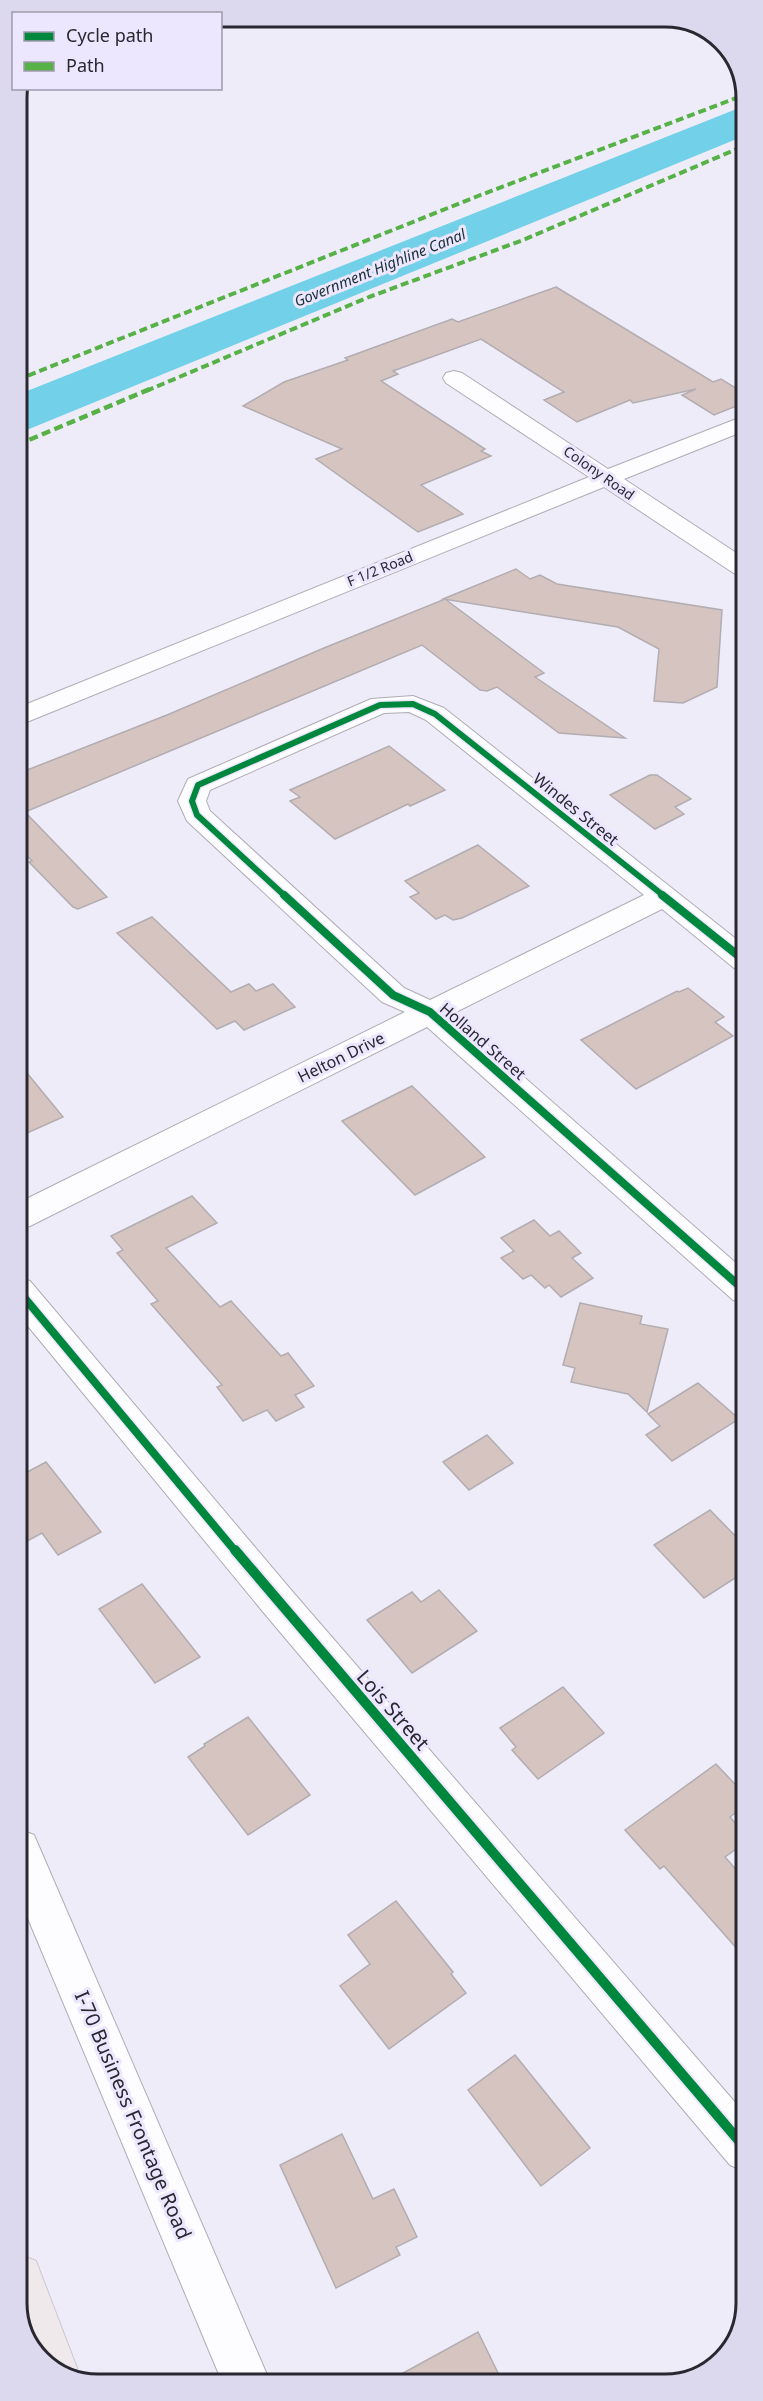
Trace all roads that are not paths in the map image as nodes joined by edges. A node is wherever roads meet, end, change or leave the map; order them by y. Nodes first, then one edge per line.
1 (454, 378) dead end
2 (736, 426) edge
3 (605, 478) junction
4 (736, 564) edge
5 (380, 705) joint
6 (27, 714) edge
7 (663, 897) junction
8 (736, 954) edge
9 (430, 1012) junction
10 (27, 1213) edge
11 (736, 1284) edge
12 (27, 1301) edge
13 (27, 1867) edge
14 (736, 2137) edge
15 (27, 2299) edge
16 (47, 2351) edge
17 (243, 2374) edge

1 - 3 street, Colony Road
2 - 3 street, F 1/2 Road
3 - 4 street, Colony Road
3 - 6 street, F 1/2 Road
5 - 7 street, Windes Street
5 - 9 street, Holland Street
7 - 8 street, Windes Street
7 - 9 street, Helton Drive
9 - 10 street, Helton Drive
9 - 11 street, Holland Street
12 - 14 street, Lois Street
13 - 17 street, I-70 Business Frontage Road
15 - 16 main road

